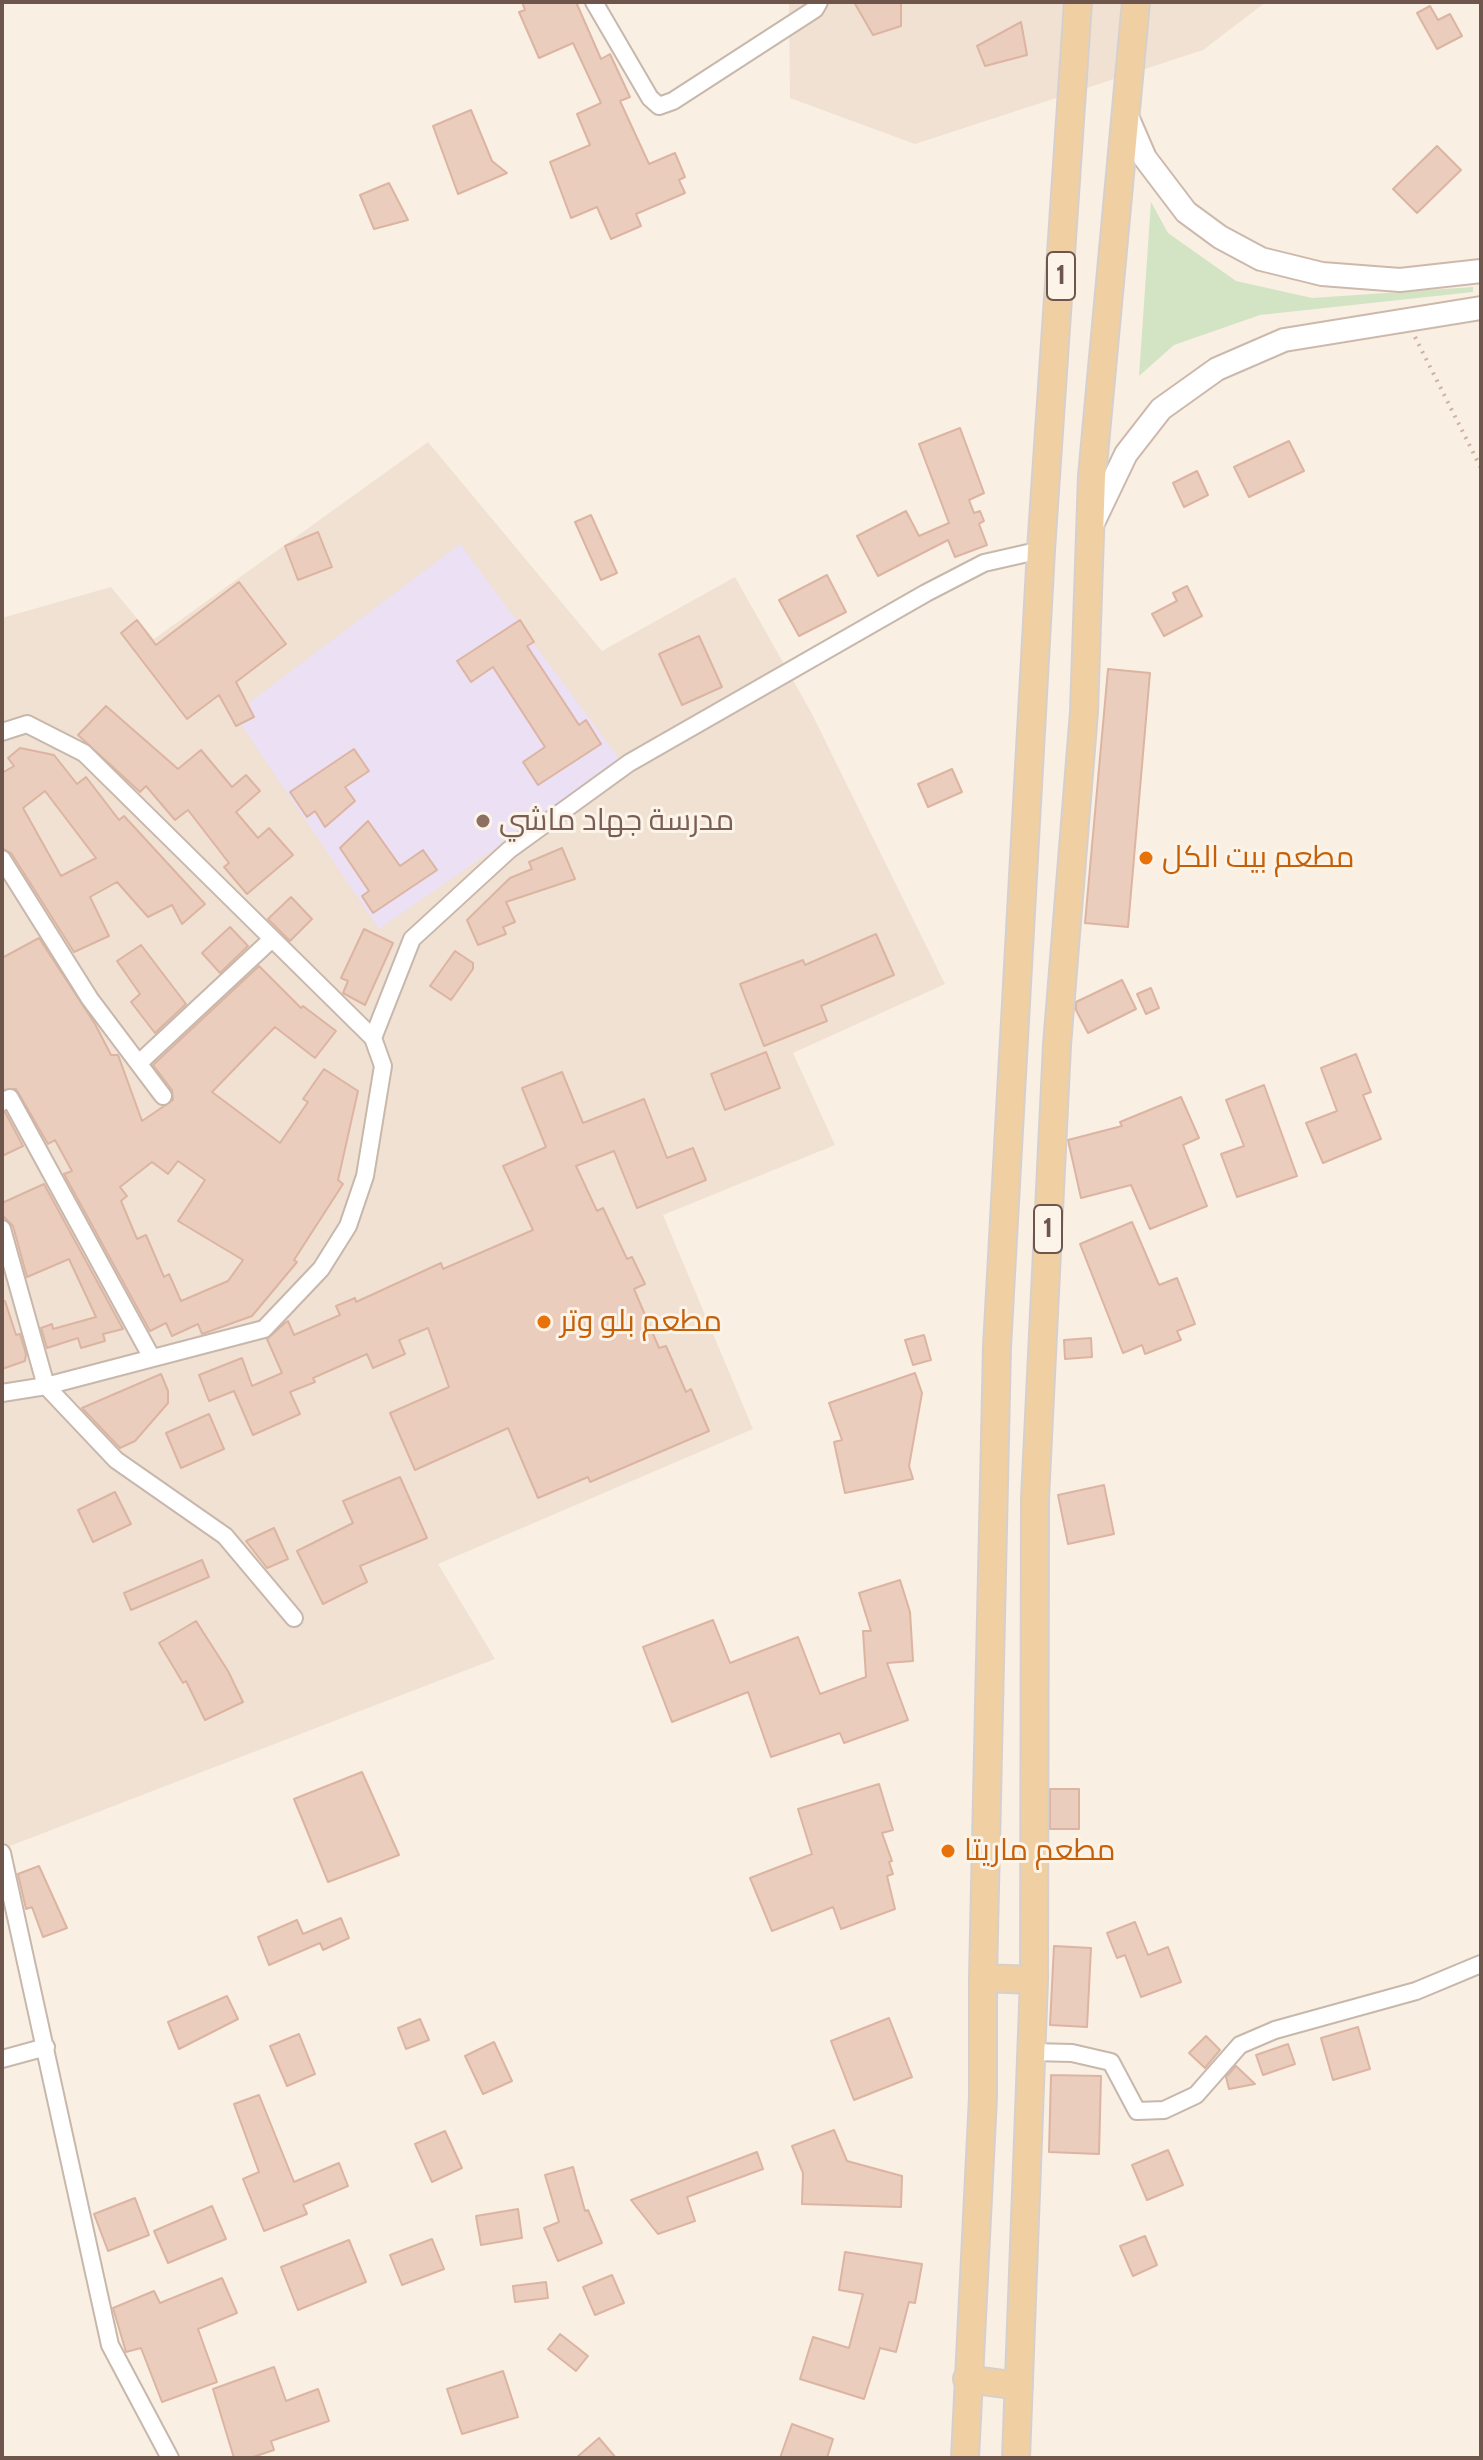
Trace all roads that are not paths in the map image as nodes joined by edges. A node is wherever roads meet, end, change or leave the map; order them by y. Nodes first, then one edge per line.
1 (594, 2) edge
2 (819, 2) edge
3 (1078, 2) edge
4 (1136, 2) edge
5 (1126, 114) junction
6 (1481, 271) edge
7 (1481, 308) edge
8 (1090, 528) junction
9 (1041, 550) junction
10 (2, 732) edge
11 (2, 859) edge
12 (272, 939) junction
13 (1013, 1037) junction
14 (373, 1038) junction
15 (1057, 1045) junction
16 (140, 1062) junction
17 (163, 1096) dead end
18 (2, 1102) edge
19 (2, 1229) edge
20 (152, 1358) junction
21 (46, 1386) junction
22 (2, 1393) edge
23 (294, 1618) dead end
24 (2, 1853) edge
25 (1481, 1964) edge
26 (983, 1978) junction
27 (1034, 1980) junction
28 (46, 2047) junction
29 (1032, 2052) junction
30 (2, 2059) edge
31 (967, 2379) junction
32 (1019, 2386) junction
33 (170, 2458) edge
34 (965, 2458) edge
35 (1016, 2458) edge

1 - 2 street
3 - 9 main road, 1
4 - 5 main road, 1
5 - 6 main road
5 - 8 main road, 1
7 - 8 main road
8 - 15 main road, 1
9 - 13 main road, 1
9 - 14 street
10 - 12 street
11 - 16 street
12 - 14 street
12 - 16 street
13 - 15 main road
13 - 26 main road, 1
14 - 20 street
15 - 27 main road, 1
16 - 17 street
18 - 20 street
19 - 21 street
20 - 21 street
21 - 22 street
21 - 23 street
24 - 28 street
25 - 29 street
26 - 27 main road
26 - 31 main road, 1
27 - 29 main road, 1
28 - 30 street
28 - 33 street
29 - 32 main road, 1
31 - 32 main road
31 - 34 main road, 1
32 - 35 main road, 1

